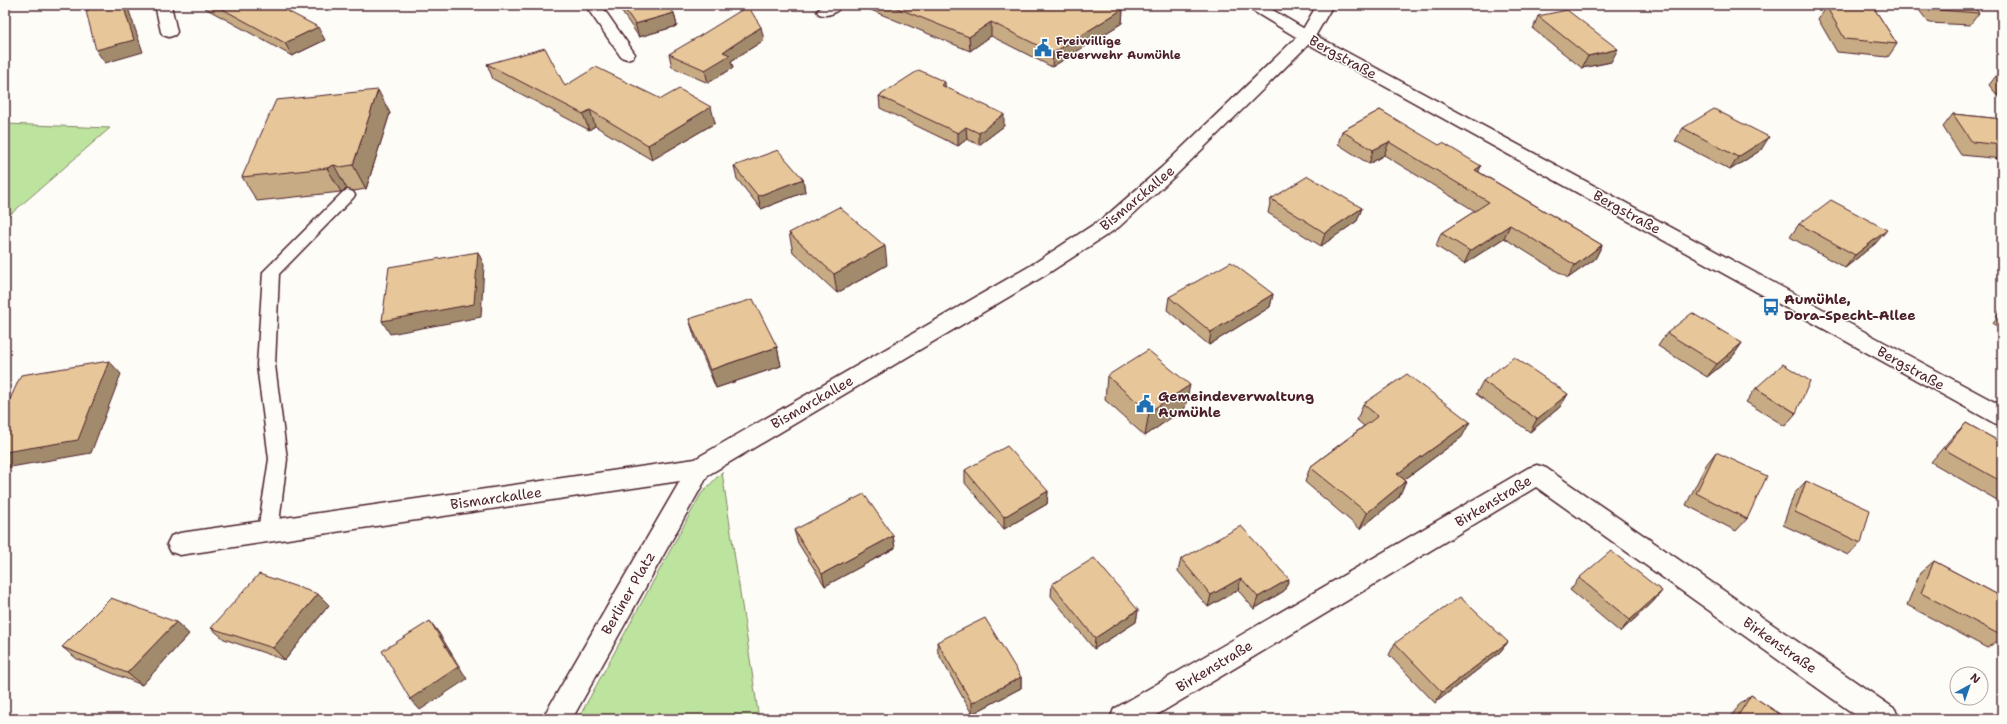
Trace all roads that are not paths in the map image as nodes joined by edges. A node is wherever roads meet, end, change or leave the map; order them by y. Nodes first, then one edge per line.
1 (163, 5) edge
2 (593, 5) edge
3 (1253, 5) edge
4 (1325, 5) edge
5 (169, 32) dead end
6 (1306, 37) junction
7 (626, 54) dead end
8 (348, 195) dead end
9 (2002, 417) edge
10 (700, 468) junction
11 (268, 531) junction
12 (180, 544) dead end
13 (556, 719) edge
14 (1124, 719) edge
15 (1885, 719) edge

1 - 5 street
2 - 7 street
3 - 6 street, Bergstraße
4 - 6 street, Bismarckallee
6 - 9 street, Bergstraße
6 - 10 street, Bismarckallee
8 - 11 lane
10 - 11 street, Bismarckallee
10 - 13 street, Berliner Platz
11 - 12 street, Bismarckallee
14 - 15 street, Birkenstraße

